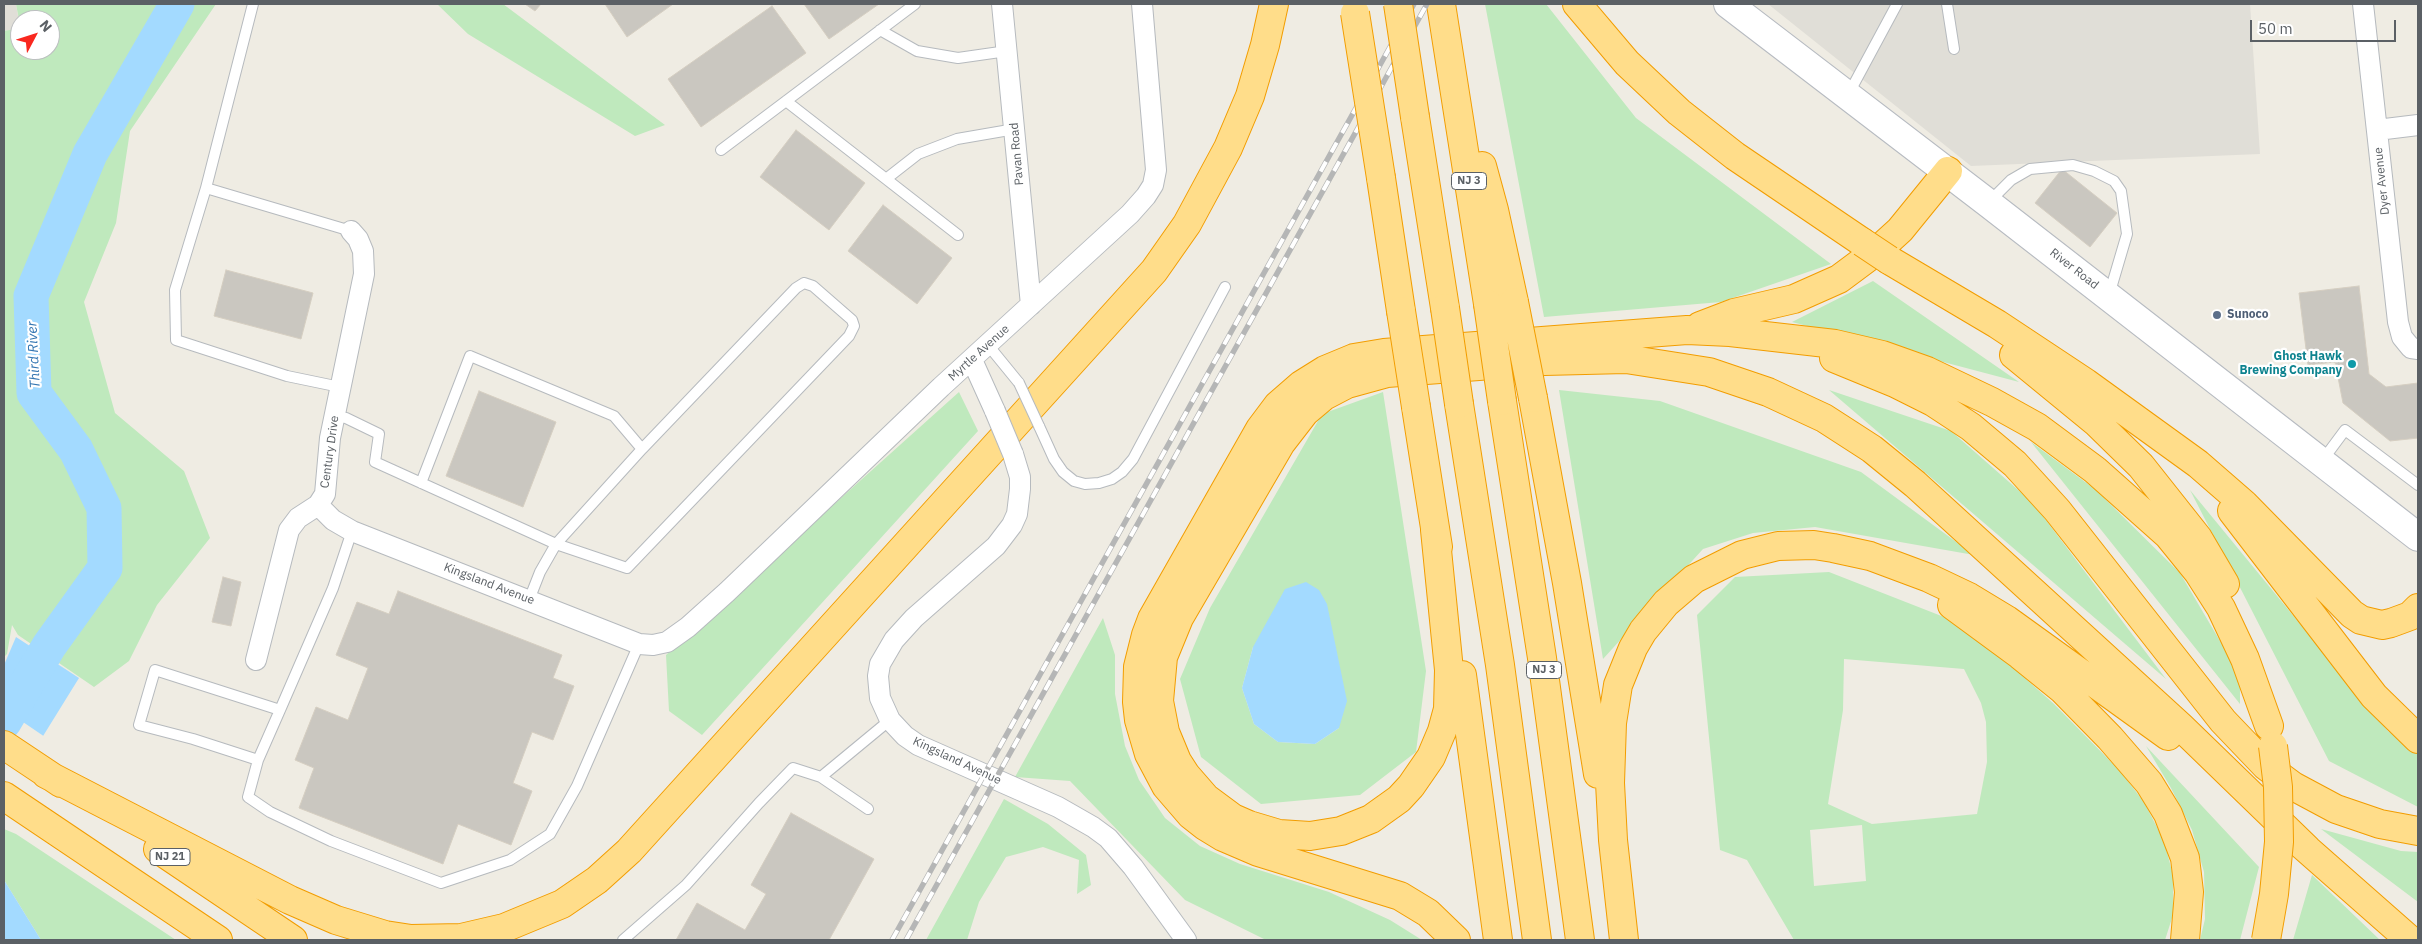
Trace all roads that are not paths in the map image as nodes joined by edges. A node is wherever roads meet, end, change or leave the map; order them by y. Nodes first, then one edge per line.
1 (253, 4) edge
2 (915, 4) edge
3 (1002, 4) edge
4 (1142, 4) edge
5 (1274, 4) edge
6 (1398, 4) edge
7 (1442, 4) edge
8 (1577, 4) edge
9 (1728, 4) edge
10 (1898, 4) edge
11 (1947, 4) edge
12 (2363, 4) edge
13 (1354, 8) edge
14 (880, 30) junction
15 (1954, 49) dead end
16 (1007, 51) junction
17 (1847, 96) junction
18 (786, 101) junction
19 (2418, 125) edge
20 (1015, 129) junction
21 (2377, 130) junction
22 (721, 150) dead end
23 (1948, 171) junction
24 (886, 180) junction
25 (206, 188) junction
26 (1988, 203) junction
27 (351, 231) joint
28 (958, 235) dead end
29 (1889, 260) junction
30 (1225, 287) dead end
31 (2109, 296) junction
32 (1501, 303) junction
33 (1031, 305) junction
34 (1687, 330) junction
35 (1751, 335) junction
36 (988, 346) junction
37 (2418, 349) edge
38 (972, 360) junction
39 (340, 387) junction
40 (334, 416) junction
41 (2154, 431) junction
42 (642, 449) junction
43 (2321, 462) junction
44 (421, 484) junction
45 (2418, 485) edge
46 (318, 505) junction
47 (1435, 530) junction
48 (352, 531) junction
49 (2418, 538) edge
50 (556, 544) junction
51 (1885, 562) junction
52 (529, 600) junction
53 (2418, 608) edge
54 (667, 642) joint
55 (639, 644) junction
56 (256, 660) dead end
57 (280, 710) junction
58 (890, 720) junction
59 (2271, 736) junction
60 (2418, 738) edge
61 (4, 745) edge
62 (258, 760) junction
63 (46, 774) junction
64 (821, 777) junction
65 (13, 803) edge
66 (868, 808) dead end
67 (2418, 831) edge
68 (2307, 849) junction
69 (1617, 879) junction
70 (218, 940) edge
71 (294, 940) edge
72 (623, 940) edge
73 (1186, 940) edge
74 (1456, 940) edge
75 (1498, 940) edge
76 (1537, 940) edge
77 (1580, 940) edge
78 (1624, 940) edge
79 (2184, 940) edge
80 (2266, 940) edge
81 (2410, 940) edge

1 - 25 lane
2 - 14 lane
3 - 16 street, Pavan Road
4 - 33 street, Myrtle Avenue
5 - 63 highway
6 - 76 highway, bridge
7 - 32 highway, NJ 3
8 - 29 highway, bridge
9 - 17 street, River Road
10 - 17 lane
11 - 15 lane
12 - 21 street, Dyer Avenue
13 - 47 highway, bridge
14 - 16 lane
14 - 18 lane
16 - 20 street, Pavan Road
17 - 23 street, River Road
18 - 22 lane
18 - 24 lane
19 - 21 street
20 - 24 lane
20 - 33 street, Pavan Road
21 - 37 street, Dyer Avenue
23 - 26 street, River Road
23 - 34 highway
24 - 28 lane
25 - 27 lane
25 - 39 lane
26 - 31 street, River Road
26 - 31 lane
27 - 39 street, Century Drive
29 - 41 highway
29 - 59 highway
30 - 36 lane, bridge
31 - 43 street, River Road
32 - 69 highway, bridge
32 - 77 highway, NJ 3, bridge
33 - 36 street, Myrtle Avenue
34 - 35 highway
34 - 74 highway
35 - 59 highway
35 - 67 highway
36 - 38 street, Myrtle Avenue
38 - 54 street, Myrtle Avenue
38 - 58 street, Kingsland Avenue, bridge
39 - 40 street, Century Drive
40 - 44 lane
40 - 46 street, Century Drive
41 - 53 highway
41 - 60 highway
42 - 44 lane
42 - 50 lane
42 - 50 lane
43 - 45 lane
43 - 49 street, River Road
44 - 50 lane
46 - 48 street, Kingsland Avenue
46 - 56 street, Century Drive
47 - 68 highway
47 - 75 highway
48 - 52 street, Kingsland Avenue
48 - 57 lane
50 - 52 lane
51 - 68 highway
51 - 69 highway
51 - 79 highway
52 - 55 street, Kingsland Avenue
54 - 55 street, Kingsland Avenue
55 - 62 lane
57 - 62 lane
57 - 62 lane
58 - 64 lane
58 - 73 street, Kingsland Avenue
59 - 80 highway, bridge
61 - 63 highway, NJ 21
63 - 71 highway, NJ 21
64 - 66 lane
64 - 72 lane
65 - 70 highway
68 - 81 highway
69 - 78 highway

